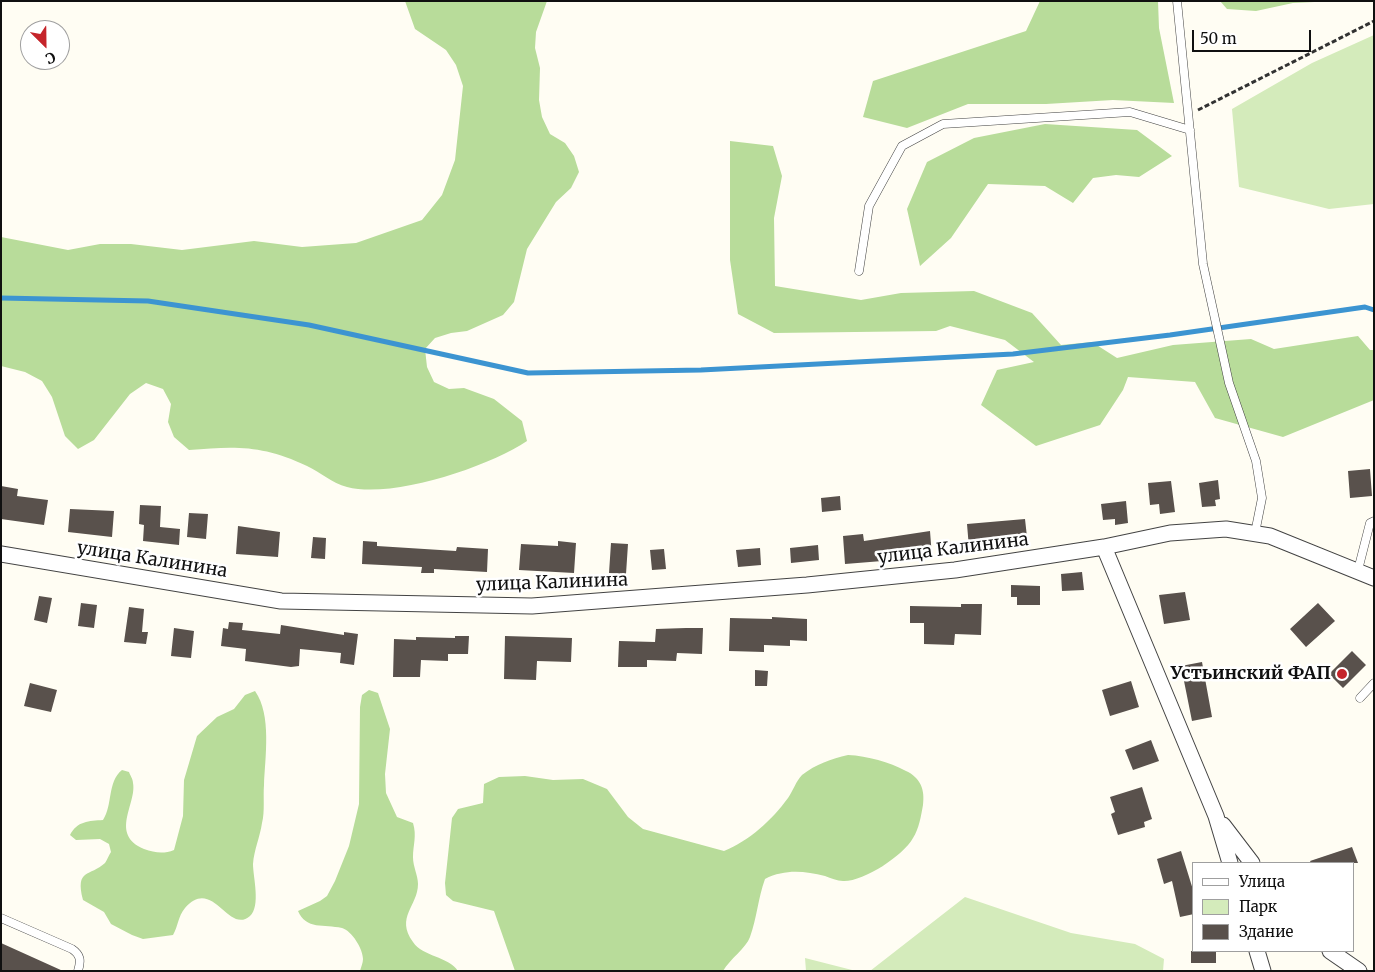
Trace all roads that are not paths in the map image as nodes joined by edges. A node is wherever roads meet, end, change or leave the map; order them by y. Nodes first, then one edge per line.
1 (1177, 1) edge
2 (1190, 130) junction
3 (859, 271) dead end
4 (1374, 521) edge
5 (1254, 534) junction
6 (1104, 547) junction
7 (1, 554) edge
8 (1358, 570) junction
9 (1374, 578) edge
10 (1374, 683) edge
11 (1360, 698) dead end
12 (1216, 816) junction
13 (1230, 862) edge
14 (1251, 862) edge
15 (1, 918) edge
16 (1257, 952) edge
17 (1331, 952) edge
18 (1355, 970) edge
19 (78, 971) edge
20 (1263, 971) edge

1 - 2 lane
2 - 3 lane
2 - 5 lane
4 - 8 lane
5 - 6 street, улица Калинина
5 - 8 street, улица Калинина
6 - 7 street, улица Калинина
6 - 12 street
8 - 9 street, улица Калинина
10 - 11 lane
12 - 13 street
12 - 14 street
15 - 19 lane
16 - 20 street
17 - 18 street

